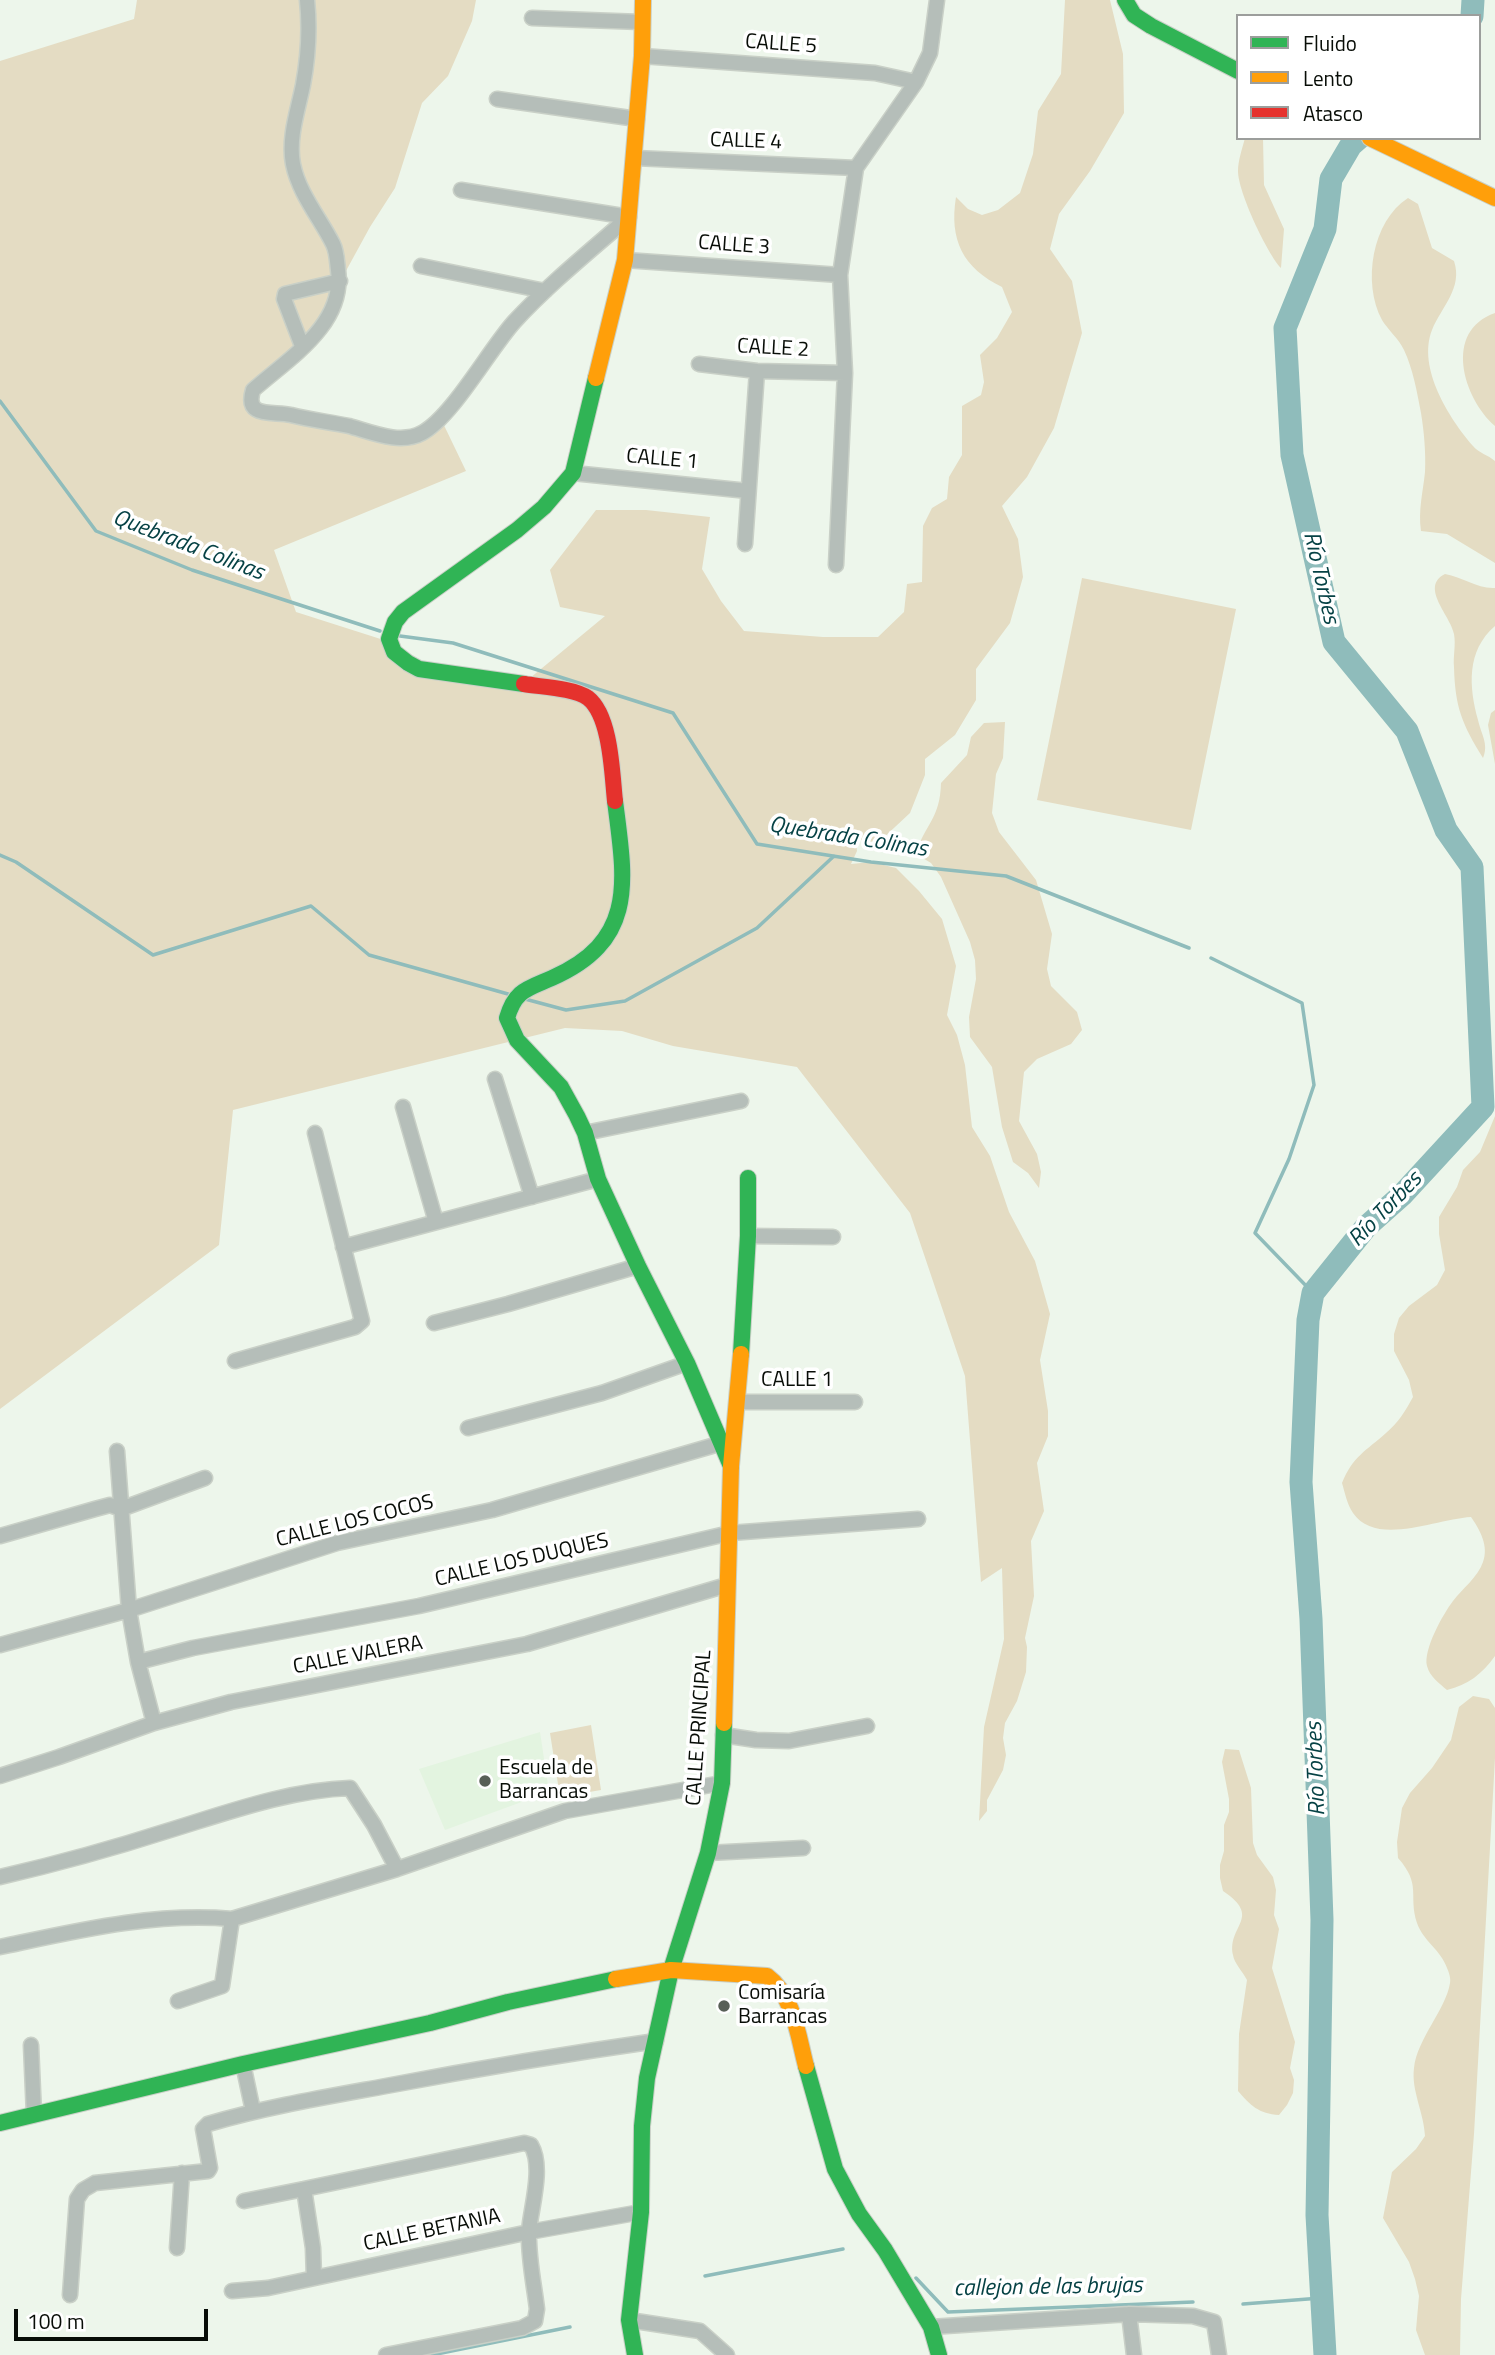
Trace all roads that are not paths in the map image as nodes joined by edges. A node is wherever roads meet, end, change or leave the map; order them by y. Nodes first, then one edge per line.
1 (307, 0) edge
2 (643, 0) edge
3 (937, 0) edge
4 (1125, 0) edge
5 (532, 18) dead end
6 (641, 22) junction
7 (642, 56) junction
8 (1236, 70) edge
9 (916, 82) junction
10 (497, 99) dead end
11 (638, 119) junction
12 (1374, 140) edge
13 (635, 158) junction
14 (856, 168) junction
15 (461, 190) dead end
16 (1495, 198) edge
17 (629, 217) junction
18 (625, 260) junction
19 (421, 266) dead end
20 (840, 275) junction
21 (340, 281) junction
22 (545, 291) junction
23 (302, 346) junction
24 (699, 364) dead end
25 (757, 372) junction
26 (845, 373) junction
27 (573, 473) junction
28 (748, 491) junction
29 (745, 544) dead end
30 (836, 565) dead end
31 (495, 1079) dead end
32 (741, 1101) dead end
33 (403, 1107) dead end
34 (315, 1133) dead end
35 (585, 1133) junction
36 (748, 1178) dead end
37 (597, 1180) junction
38 (532, 1197) junction
39 (436, 1223) junction
40 (748, 1236) junction
41 (833, 1237) dead end
42 (343, 1247) junction
43 (638, 1266) junction
44 (434, 1322) dead end
45 (235, 1361) dead end
46 (687, 1363) junction
47 (738, 1402) junction
48 (855, 1402) dead end
49 (468, 1428) dead end
50 (722, 1443) junction
51 (117, 1451) dead end
52 (731, 1466) junction
53 (205, 1478) dead end
54 (121, 1509) junction
55 (918, 1519) dead end
56 (730, 1533) junction
57 (0, 1536) edge
58 (727, 1585) junction
59 (129, 1610) junction
60 (0, 1645) edge
61 (138, 1662) junction
62 (154, 1723) junction
63 (867, 1726) dead end
64 (723, 1735) junction
65 (0, 1776) edge
66 (722, 1783) junction
67 (803, 1849) dead end
68 (708, 1853) junction
69 (397, 1869) junction
70 (0, 1877) edge
71 (232, 1919) junction
72 (0, 1947) edge
73 (671, 1970) junction
74 (178, 2001) dead end
75 (656, 2040) junction
76 (31, 2045) dead end
77 (243, 2064) junction
78 (253, 2111) junction
79 (34, 2115) junction
80 (0, 2123) edge
81 (182, 2173) junction
82 (304, 2189) junction
83 (244, 2201) dead end
84 (640, 2212) junction
85 (529, 2232) junction
86 (177, 2248) dead end
87 (314, 2278) junction
88 (232, 2291) dead end
89 (70, 2295) dead end
90 (1129, 2314) junction
91 (629, 2320) junction
92 (931, 2327) junction
93 (386, 2355) edge
94 (635, 2355) edge
95 (727, 2355) edge
96 (939, 2355) edge
97 (1134, 2355) edge
98 (1219, 2355) edge

1 - 21 street
2 - 6 street
3 - 9 street
4 - 8 street
5 - 6 street
6 - 7 street
7 - 9 street, CALLE 5
7 - 11 street
9 - 14 street
10 - 11 street
11 - 13 street
12 - 16 street
13 - 14 street, CALLE 4
13 - 17 street
14 - 20 street
15 - 17 street
17 - 18 street
17 - 22 street
18 - 20 street, CALLE 3
18 - 27 street
19 - 22 street
20 - 26 street
21 - 23 street
21 - 23 street
22 - 23 street
24 - 25 street, CALLE 2
25 - 26 street, CALLE 2
25 - 28 street
26 - 30 street
27 - 28 street, CALLE 1
27 - 35 street
28 - 29 street
31 - 38 street
32 - 35 street
33 - 39 street
34 - 42 street
35 - 37 street
36 - 40 street, CALLE PRINCIPAL
37 - 38 street
37 - 43 street
38 - 39 street
39 - 42 street
40 - 41 street
40 - 47 street, CALLE PRINCIPAL
42 - 45 street
43 - 44 street
43 - 46 street
46 - 49 street
46 - 50 street
47 - 48 street, CALLE 1
47 - 52 street, CALLE PRINCIPAL
50 - 52 street
50 - 59 street, CALLE LOS COCOS
51 - 54 street
52 - 56 street, CALLE PRINCIPAL
53 - 54 street
54 - 57 street
54 - 59 street
55 - 56 street, CALLE LOS DUQUES
56 - 58 street, CALLE PRINCIPAL
56 - 61 street, CALLE LOS DUQUES
58 - 62 street, CALLE VALERA
58 - 64 street, CALLE PRINCIPAL
59 - 60 street, CALLE LOS COCOS
59 - 61 street
61 - 62 street
62 - 65 street, CALLE VALERA
63 - 64 street
64 - 66 street, CALLE PRINCIPAL
66 - 68 street, CALLE PRINCIPAL
66 - 69 street
67 - 68 street
68 - 73 street, CALLE PRINCIPAL
69 - 70 street
69 - 71 street
71 - 72 street
71 - 74 street
73 - 75 street, CALLE PRINCIPAL
73 - 77 street
73 - 92 street
75 - 78 street
75 - 84 street, CALLE PRINCIPAL
76 - 79 street
77 - 78 street
77 - 79 street
78 - 81 street
79 - 80 street
81 - 86 street
81 - 89 street
82 - 83 street
82 - 85 street
82 - 87 street
84 - 85 street, CALLE BETANIA
84 - 91 street, CALLE PRINCIPAL
85 - 87 street, CALLE BETANIA
85 - 93 street
87 - 88 street, CALLE BETANIA
90 - 92 street
90 - 97 street
90 - 98 street
91 - 94 street, CALLE PRINCIPAL
91 - 95 street
92 - 96 street

